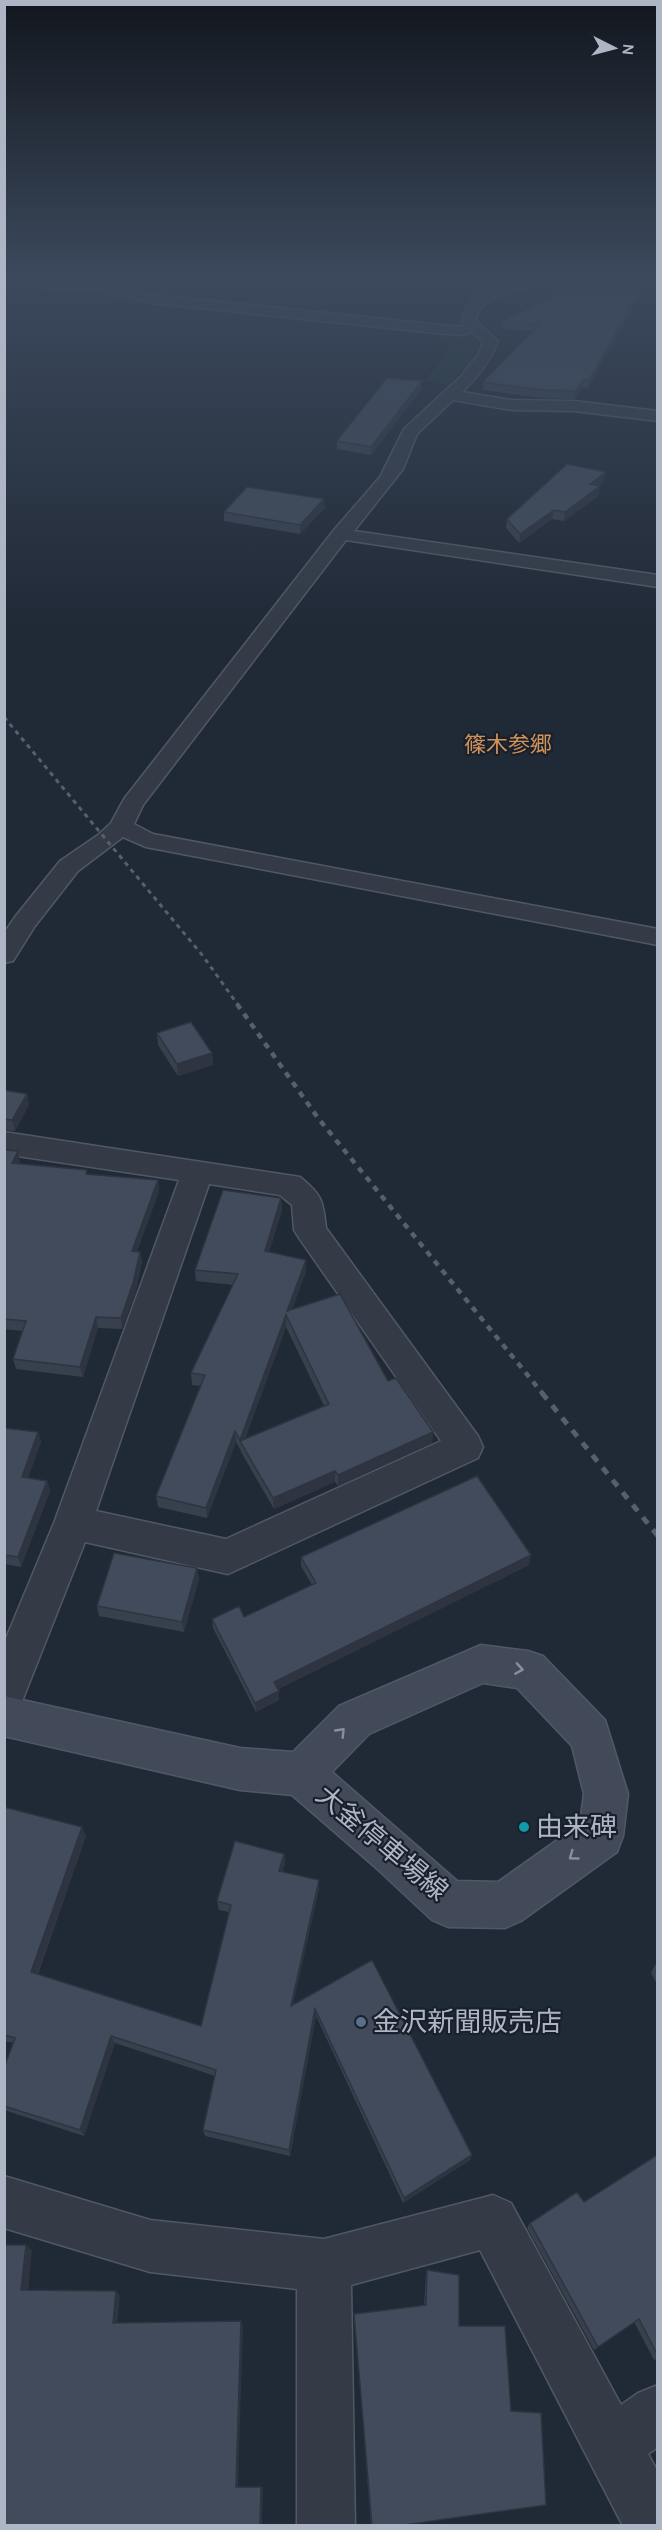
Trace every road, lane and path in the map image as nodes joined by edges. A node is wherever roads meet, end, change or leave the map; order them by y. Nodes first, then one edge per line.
1 (449, 396) edge
2 (457, 396) edge
3 (657, 416) edge
4 (340, 534) junction
5 (657, 581) edge
6 (121, 826) junction
7 (657, 937) edge
8 (4, 955) edge
9 (4, 1143) edge
10 (198, 1171) junction
11 (73, 1523) junction
12 (4, 1695) edge
13 (4, 1716) edge
14 (301, 1774) junction
15 (4, 2202) edge
16 (324, 2266) junction
17 (657, 2413) edge
18 (613, 2445) junction
19 (326, 2526) edge
20 (655, 2526) edge

1 - 4 street
2 - 3 street
4 - 5 street
4 - 6 street
6 - 7 street
6 - 8 street
9 - 10 street
10 - 11 street
10 - 11 street
11 - 12 street
13 - 14 main road, 大釜停車場線
14 -> 14 main road, 大釜停車場線
15 - 16 street
16 - 18 street
16 - 19 street
17 - 18 street
18 - 20 street

